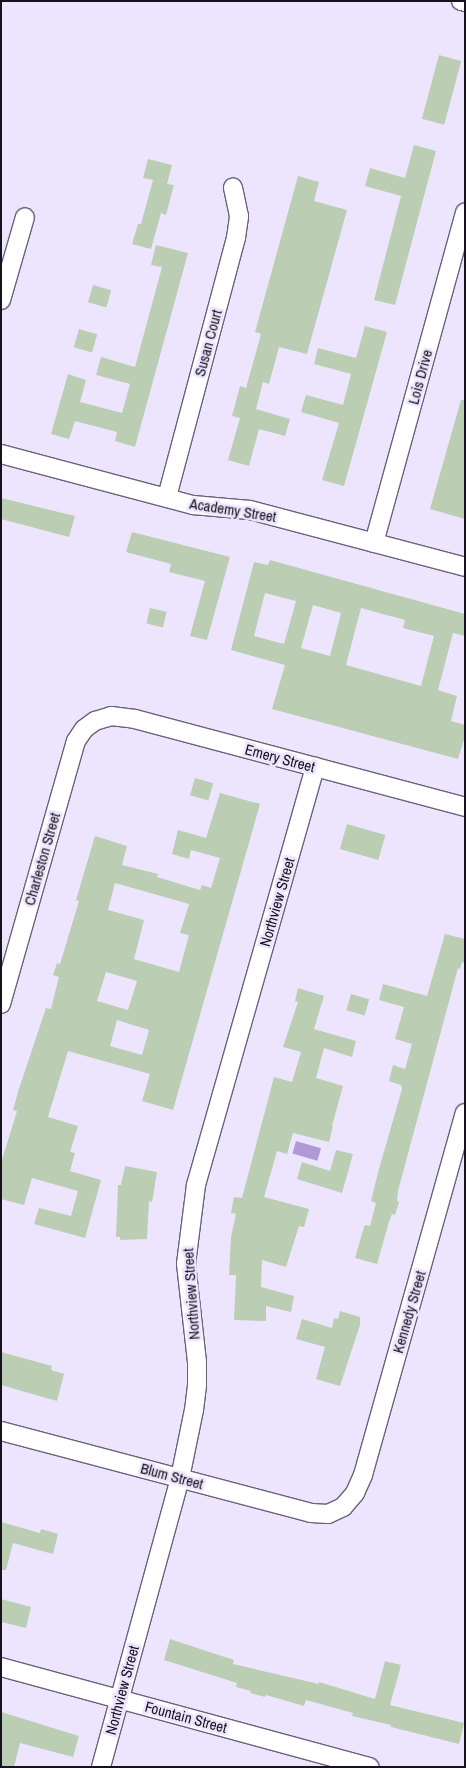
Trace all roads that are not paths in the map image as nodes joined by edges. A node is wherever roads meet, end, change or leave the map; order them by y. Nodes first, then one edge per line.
1 (461, 1) edge
2 (465, 2) edge
3 (233, 188) dead end
4 (465, 212) edge
5 (25, 217) dead end
6 (1, 300) edge
7 (1, 454) edge
8 (167, 497) junction
9 (374, 543) junction
10 (465, 567) edge
11 (96, 720) joint
12 (315, 767) junction
13 (465, 807) edge
14 (1, 1004) edge
15 (465, 1113) edge
16 (458, 1162) edge
17 (1, 1431) edge
18 (180, 1478) junction
19 (343, 1507) joint
20 (1, 1666) edge
21 (120, 1699) junction
22 (101, 1767) edge
23 (370, 1767) edge

1 - 2 street
3 - 8 street, Susan Court
4 - 9 street, Lois Drive
5 - 6 street
7 - 8 street, Academy Street
8 - 9 street, Academy Street
9 - 10 street, Academy Street
11 - 12 street, Emery Street
11 - 14 street, Charleston Street
12 - 13 street, Emery Street
12 - 18 street, Northview Street
15 - 16 street, Kennedy Street
16 - 19 street, Kennedy Street
17 - 18 street, Blum Street
18 - 19 street, Blum Street
18 - 21 street, Northview Street
20 - 21 street, Fountain Street
21 - 22 street, Northview Street
21 - 23 street, Fountain Street

